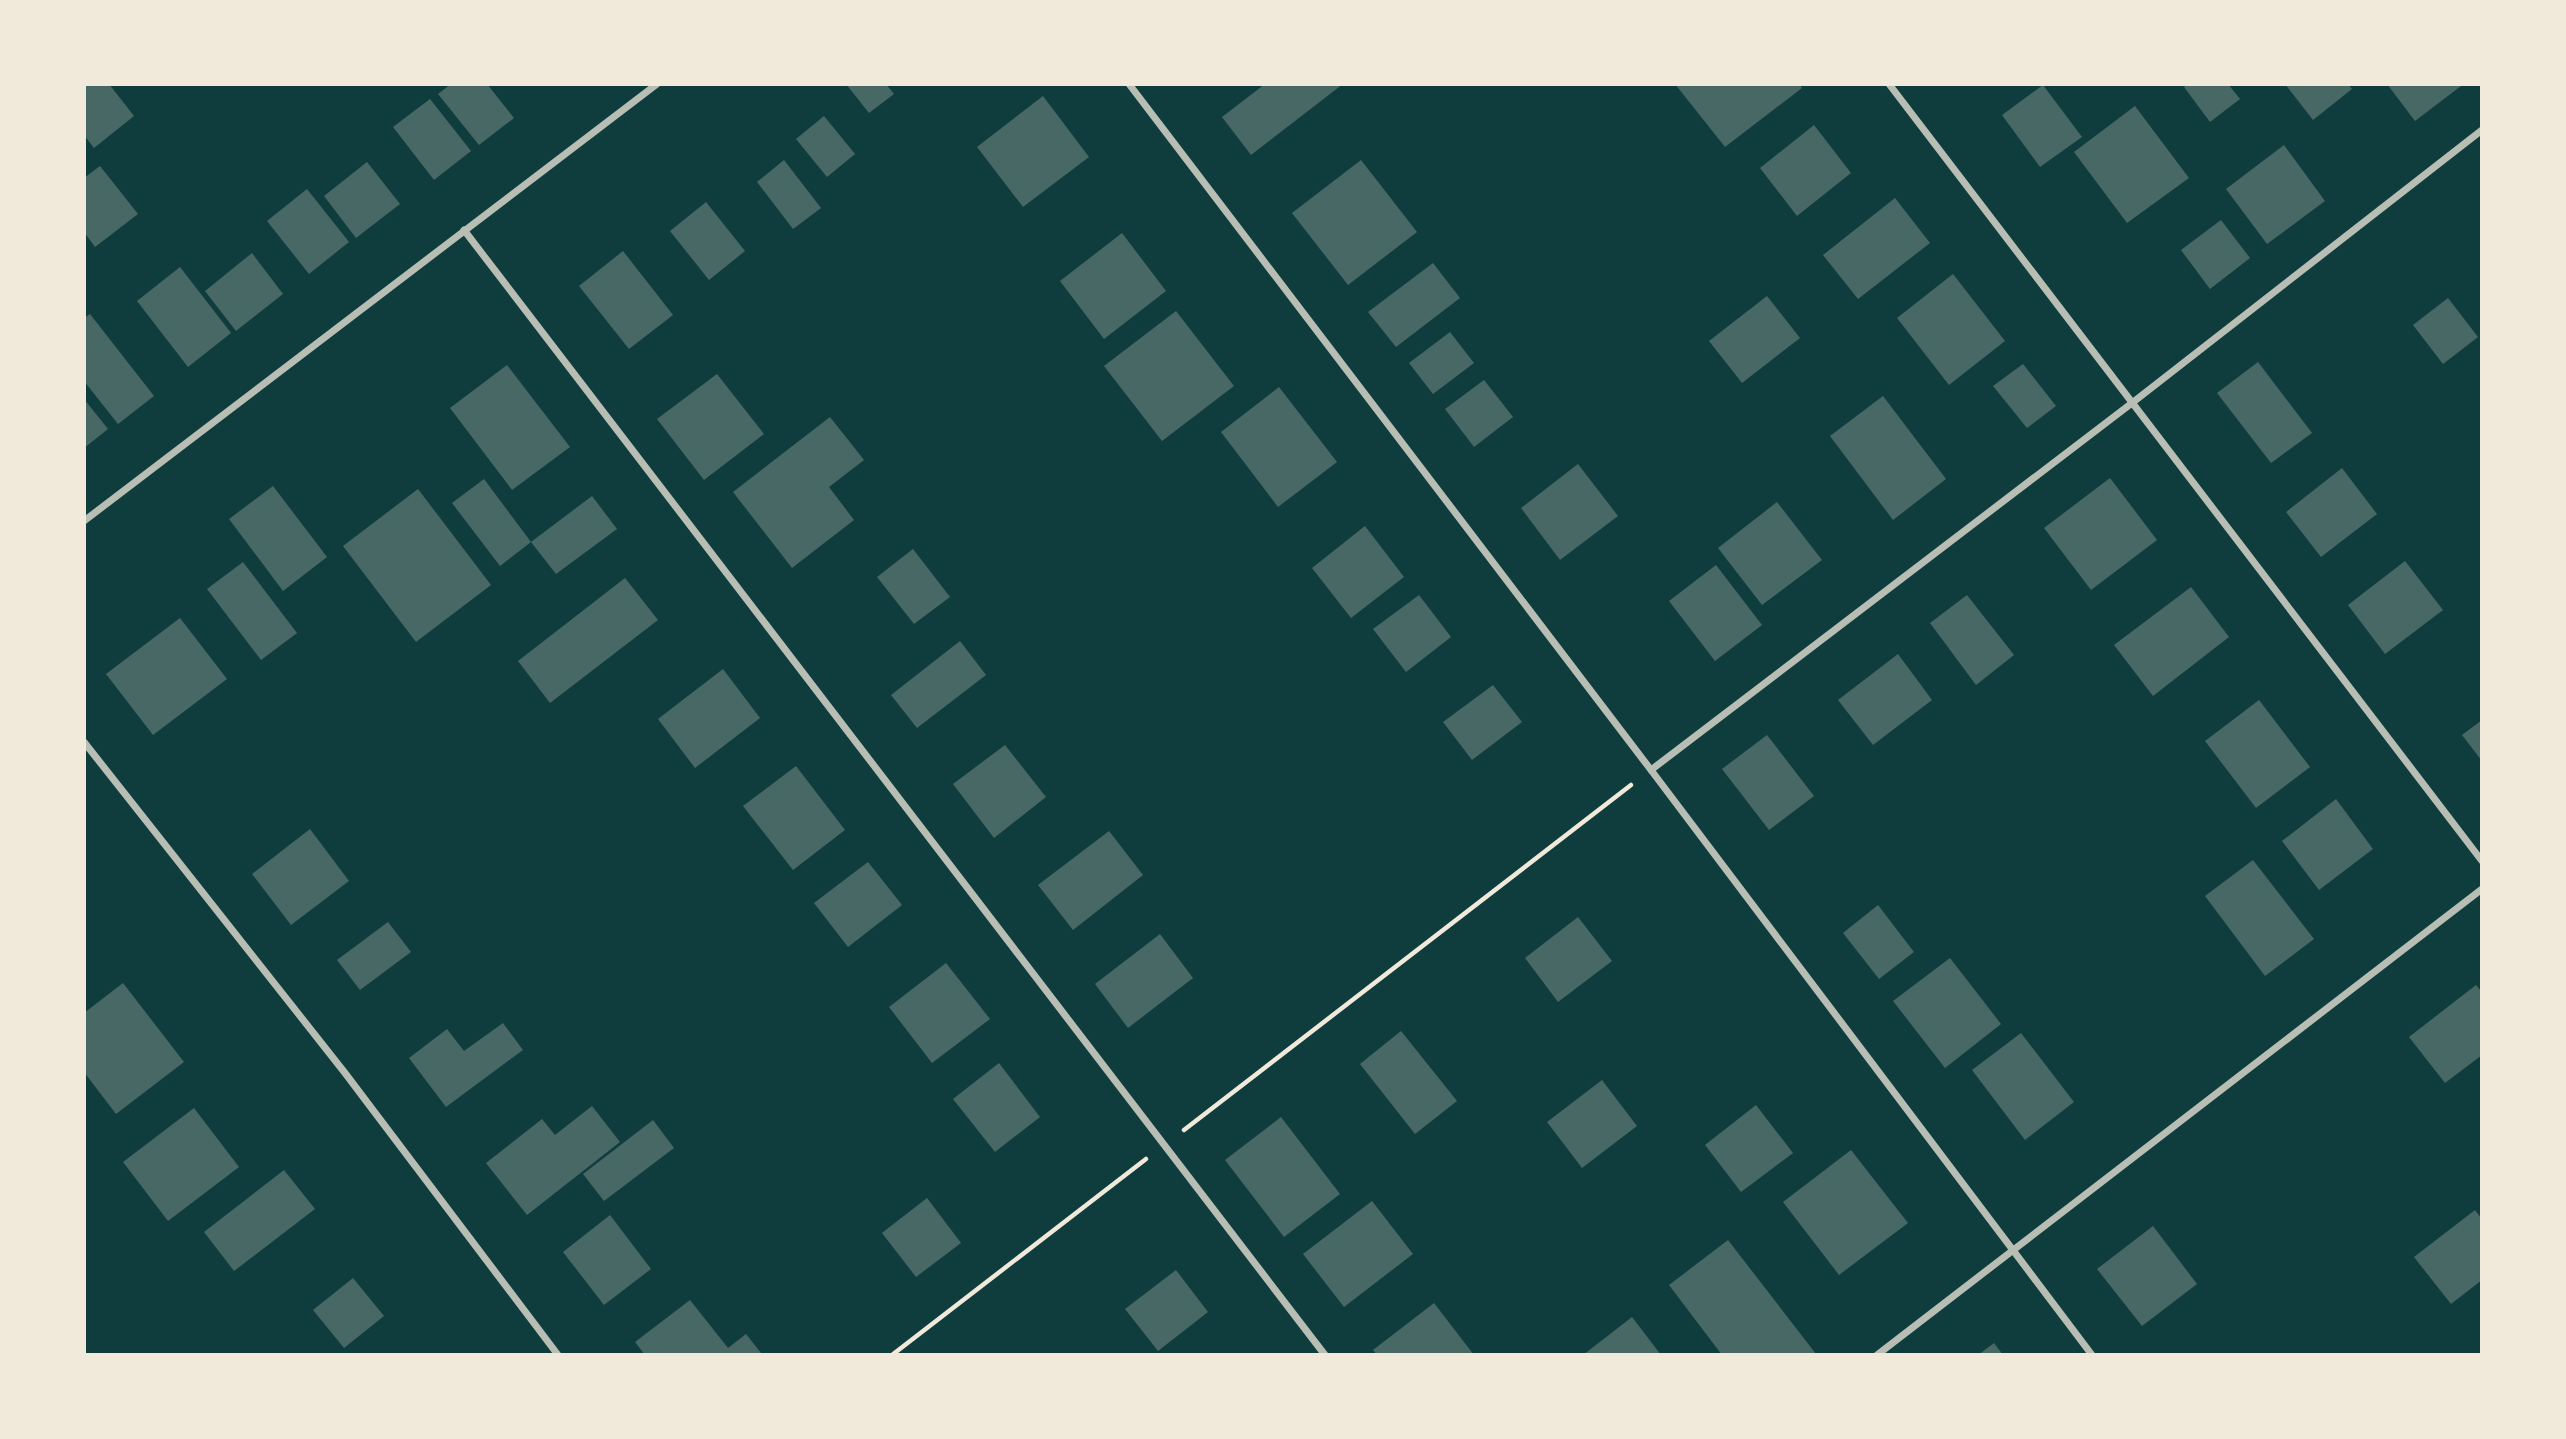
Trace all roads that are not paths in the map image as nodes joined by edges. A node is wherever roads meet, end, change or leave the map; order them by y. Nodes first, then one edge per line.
1 (657, 84) edge
2 (1129, 84) edge
3 (1889, 84) edge
4 (2482, 130) edge
5 (464, 230) junction
6 (2132, 403) junction
7 (84, 521) edge
8 (84, 742) edge
9 (1651, 769) junction
10 (2482, 861) edge
11 (2482, 889) edge
12 (2012, 1251) junction
13 (558, 1355) edge
14 (1325, 1355) edge
15 (1877, 1355) edge
16 (2092, 1355) edge

1 - 5 street
2 - 9 street
3 - 6 street
4 - 6 street
5 - 7 street
5 - 14 street
6 - 9 street
6 - 10 street
8 - 13 street
9 - 12 street
11 - 12 street
12 - 15 street
12 - 16 street

